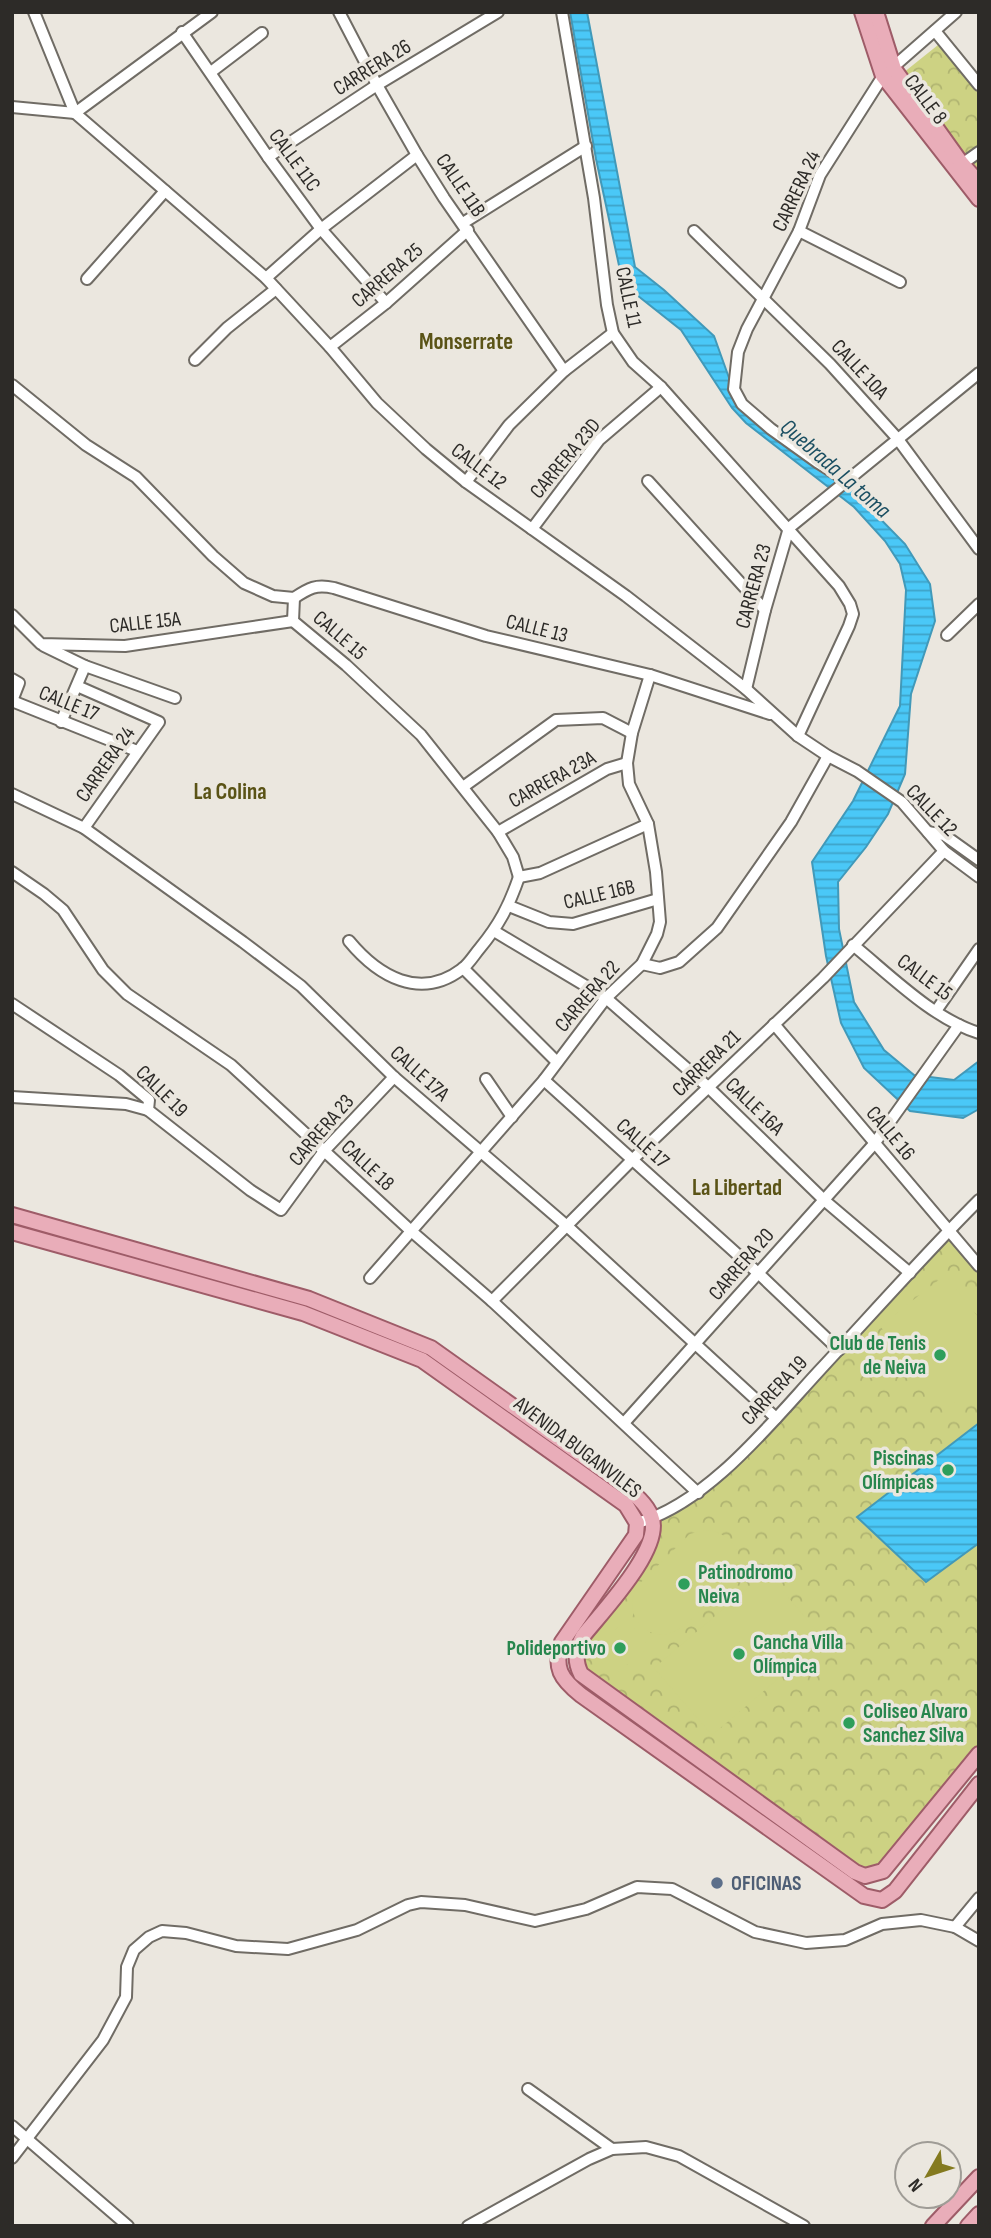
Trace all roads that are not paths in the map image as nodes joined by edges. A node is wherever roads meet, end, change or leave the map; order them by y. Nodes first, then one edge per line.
1 (34, 12) edge
2 (212, 12) edge
3 (354, 12) edge
4 (498, 12) edge
5 (562, 12) edge
6 (862, 12) edge
7 (876, 12) edge
8 (956, 12) edge
9 (341, 15) edge
10 (935, 31) junction
11 (182, 32) junction
12 (262, 33) dead end
13 (211, 72) junction
14 (888, 72) junction
15 (377, 85) junction
16 (979, 85) edge
17 (12, 107) edge
18 (75, 113) junction
19 (586, 146) junction
20 (979, 152) edge
21 (417, 155) junction
22 (268, 157) junction
23 (961, 163) junction
24 (979, 183) edge
25 (165, 191) junction
26 (979, 199) edge
27 (465, 227) junction
28 (321, 229) junction
29 (694, 231) dead end
30 (799, 231) junction
31 (266, 278) junction
32 (87, 279) dead end
33 (900, 282) dead end
34 (276, 289) junction
35 (763, 298) junction
36 (386, 303) junction
37 (614, 333) junction
38 (330, 348) junction
39 (195, 360) dead end
40 (564, 371) junction
41 (979, 373) edge
42 (12, 385) edge
43 (661, 387) junction
44 (897, 438) junction
45 (846, 480) junction
46 (648, 481) dead end
47 (466, 482) junction
48 (789, 528) junction
49 (532, 529) junction
50 (979, 549) edge
51 (294, 598) junction
52 (979, 604) edge
53 (765, 610) junction
54 (12, 615) edge
55 (293, 621) junction
56 (947, 635) dead end
57 (41, 644) junction
58 (85, 666) junction
59 (650, 675) junction
60 (12, 679) edge
61 (76, 686) junction
62 (746, 689) junction
63 (175, 698) dead end
64 (774, 715) junction
65 (61, 722) junction
66 (632, 733) junction
67 (799, 736) junction
68 (137, 751) junction
69 (828, 756) junction
70 (627, 763) junction
71 (463, 787) junction
72 (12, 794) edge
73 (648, 824) junction
74 (84, 828) junction
75 (498, 832) junction
76 (928, 832) junction
77 (944, 851) junction
78 (979, 860) edge
79 (12, 872) edge
80 (519, 877) junction
81 (979, 877) edge
82 (658, 899) junction
83 (509, 906) junction
84 (494, 931) junction
85 (349, 941) dead end
86 (850, 948) junction
87 (979, 949) edge
88 (642, 964) junction
89 (463, 968) junction
90 (606, 998) junction
91 (12, 1004) edge
92 (936, 1011) junction
93 (774, 1024) junction
94 (959, 1026) junction
95 (979, 1033) edge
96 (557, 1062) junction
97 (394, 1077) junction
98 (486, 1079) dead end
99 (544, 1080) junction
100 (708, 1087) junction
101 (12, 1097) edge
102 (148, 1110) junction
103 (512, 1117) junction
104 (874, 1144) junction
105 (324, 1151) junction
106 (481, 1151) junction
107 (632, 1160) junction
108 (824, 1200) junction
109 (979, 1200) edge
110 (281, 1210) joint
111 (12, 1215) edge
112 (567, 1226) junction
113 (410, 1230) junction
114 (948, 1230) junction
115 (12, 1231) edge
116 (979, 1266) edge
117 (758, 1273) junction
118 (910, 1273) junction
119 (370, 1278) dead end
120 (492, 1301) junction
121 (695, 1345) junction
122 (839, 1350) junction
123 (776, 1418) junction
124 (624, 1423) junction
125 (698, 1493) junction
126 (653, 1518) junction
127 (638, 1522) junction
128 (979, 1754) edge
129 (979, 1784) edge
130 (979, 1898) edge
131 (955, 1927) junction
132 (979, 1941) edge
133 (528, 2089) dead end
134 (12, 2126) edge
135 (27, 2139) junction
136 (612, 2150) junction
137 (12, 2158) edge
138 (979, 2177) edge
139 (979, 2214) edge
140 (120, 2223) edge
141 (468, 2226) edge
142 (804, 2226) edge
143 (933, 2226) edge
144 (968, 2226) edge

1 - 18 street, CALLE 12
2 - 11 street
3 - 9 street
4 - 15 street, CARRERA 26
5 - 19 street, CALLE 11
6 - 14 main road, CALLE 8
7 - 14 main road, CALLE 8
8 - 10 street, CARRERA 24
9 - 15 street, CALLE 11B
10 - 14 street, CARRERA 24
10 - 16 street
11 - 13 street, CALLE 11C
11 - 18 street
12 - 13 street
13 - 22 street, CALLE 11C
14 - 23 main road, CALLE 8
14 - 26 main road, CALLE 8
14 - 30 street, CARRERA 24
15 - 21 street, CALLE 11B
15 - 22 street, CARRERA 26
17 - 18 street
18 - 25 street, CALLE 12
19 - 27 street, CARRERA 25
19 - 37 street, CALLE 11
20 - 23 street
21 - 27 street, CALLE 11B
21 - 28 street
22 - 28 street, CALLE 11C
23 - 24 main road, CALLE 8
25 - 31 street, CALLE 12
25 - 32 street
27 - 36 street, CARRERA 25
27 - 40 street, CALLE 11B
28 - 31 street
28 - 36 street, CALLE 11C
29 - 35 street, CALLE 10A
30 - 33 street
30 - 35 street, CARRERA 24
31 - 34 street, CALLE 12
34 - 38 street, CALLE 12
34 - 39 street
35 - 44 street, CALLE 10A
35 - 45 street, CARRERA 24
36 - 38 street, CARRERA 25
37 - 40 street
37 - 43 street, CALLE 11
38 - 47 street, CALLE 12
40 - 47 street
41 - 44 street, CARRERA 23
42 - 51 street, CALLE 15
43 - 48 street, CALLE 11
43 - 49 street, CARRERA 23D
44 - 45 street, CARRERA 23
44 - 50 street, CALLE 10A
45 - 48 street, CARRERA 23
46 - 53 street
47 - 49 street, CALLE 12
48 - 53 street, CARRERA 23
48 - 67 street
49 - 62 street, CALLE 12
51 - 55 street, CALLE 15
51 - 59 street, CALLE 13
52 - 56 street
53 - 62 street, CARRERA 23
54 - 57 street
55 - 57 street, CALLE 15A
55 - 71 street, CALLE 15
57 - 58 street
58 - 61 street
58 - 63 street
59 - 64 street, CALLE 13
59 - 66 street
60 - 65 street, CALLE 17
61 - 65 street
61 - 68 street, CARRERA 24
62 - 64 street, CALLE 12
64 - 67 street, CALLE 12
65 - 68 street, CALLE 17
66 - 70 street
66 - 71 street
67 - 69 street, CALLE 12
68 - 74 street, CARRERA 24
69 - 76 street, CALLE 12
69 - 88 street, CARRERA 22
70 - 73 street
70 - 75 street, CARRERA 23A
71 - 75 street, CALLE 15
72 - 74 street, CALLE 17A
73 - 80 street
73 - 82 street
74 - 97 street, CALLE 17A
75 - 80 street, CALLE 15
76 - 77 street, CALLE 12
76 - 78 street
77 - 81 street, CALLE 12
77 - 86 street, CARRERA 21
79 - 105 street, CALLE 18
80 - 83 street
82 - 83 street, CALLE 16B
82 - 88 street
83 - 84 street
84 - 89 street
84 - 90 street, CALLE 16A
85 - 89 street
86 - 92 street, CALLE 15
86 - 93 street, CARRERA 21
87 - 92 street
88 - 90 street, CARRERA 22
89 - 96 street
90 - 96 street, CARRERA 22
90 - 100 street, CALLE 16A
91 - 102 street, CALLE 19
92 - 94 street, CALLE 15
93 - 100 street, CARRERA 21
93 - 104 street, CALLE 16
94 - 95 street, CALLE 15
94 - 104 street, CARRERA 20
96 - 99 street, CARRERA 22
97 - 105 street, CARRERA 23
97 - 106 street, CALLE 17A
98 - 103 street
99 - 103 street, CARRERA 22
99 - 107 street, CALLE 17
100 - 107 street, CARRERA 21
100 - 108 street, CALLE 16A
101 - 102 street
102 - 110 street, CALLE 19
103 - 106 street, CARRERA 22
104 - 108 street, CARRERA 20
104 - 114 street, CALLE 16
105 - 110 street, CARRERA 23
105 - 113 street, CALLE 18
106 - 112 street, CALLE 17A
106 - 113 street, CARRERA 22
107 - 112 street, CARRERA 21
107 - 117 street, CALLE 17
108 - 117 street, CARRERA 20
108 - 118 street, CALLE 16A
109 - 114 street, CARRERA 19
111 - 126 main road, AVENIDA BUGANVILES
112 - 120 street, CARRERA 21
112 - 121 street, CALLE 17A
113 - 119 street, CARRERA 22
113 - 120 street, CALLE 18
114 - 116 street, CALLE 16
114 - 118 street, CARRERA 19
115 - 127 main road, AVENIDA BUGANVILES
117 - 121 street, CARRERA 20
117 - 122 street, CALLE 17
118 - 122 street, CARRERA 19
120 - 124 street, CALLE 18
121 - 123 street, CALLE 17A
121 - 124 street, CARRERA 20
122 - 123 street, CARRERA 19
123 - 125 street, CARRERA 19
124 - 125 street, CALLE 18
125 - 126 street, CARRERA 19
126 - 127 street, CARRERA 19
126 - 128 main road, AVENIDA BUGANVILES
127 - 129 main road, AVENIDA BUGANVILES
130 - 131 street
131 - 132 street
131 - 135 street
133 - 136 street
134 - 135 street
135 - 137 street
135 - 140 street
136 - 141 street
136 - 142 street
138 - 143 main road
139 - 144 main road

